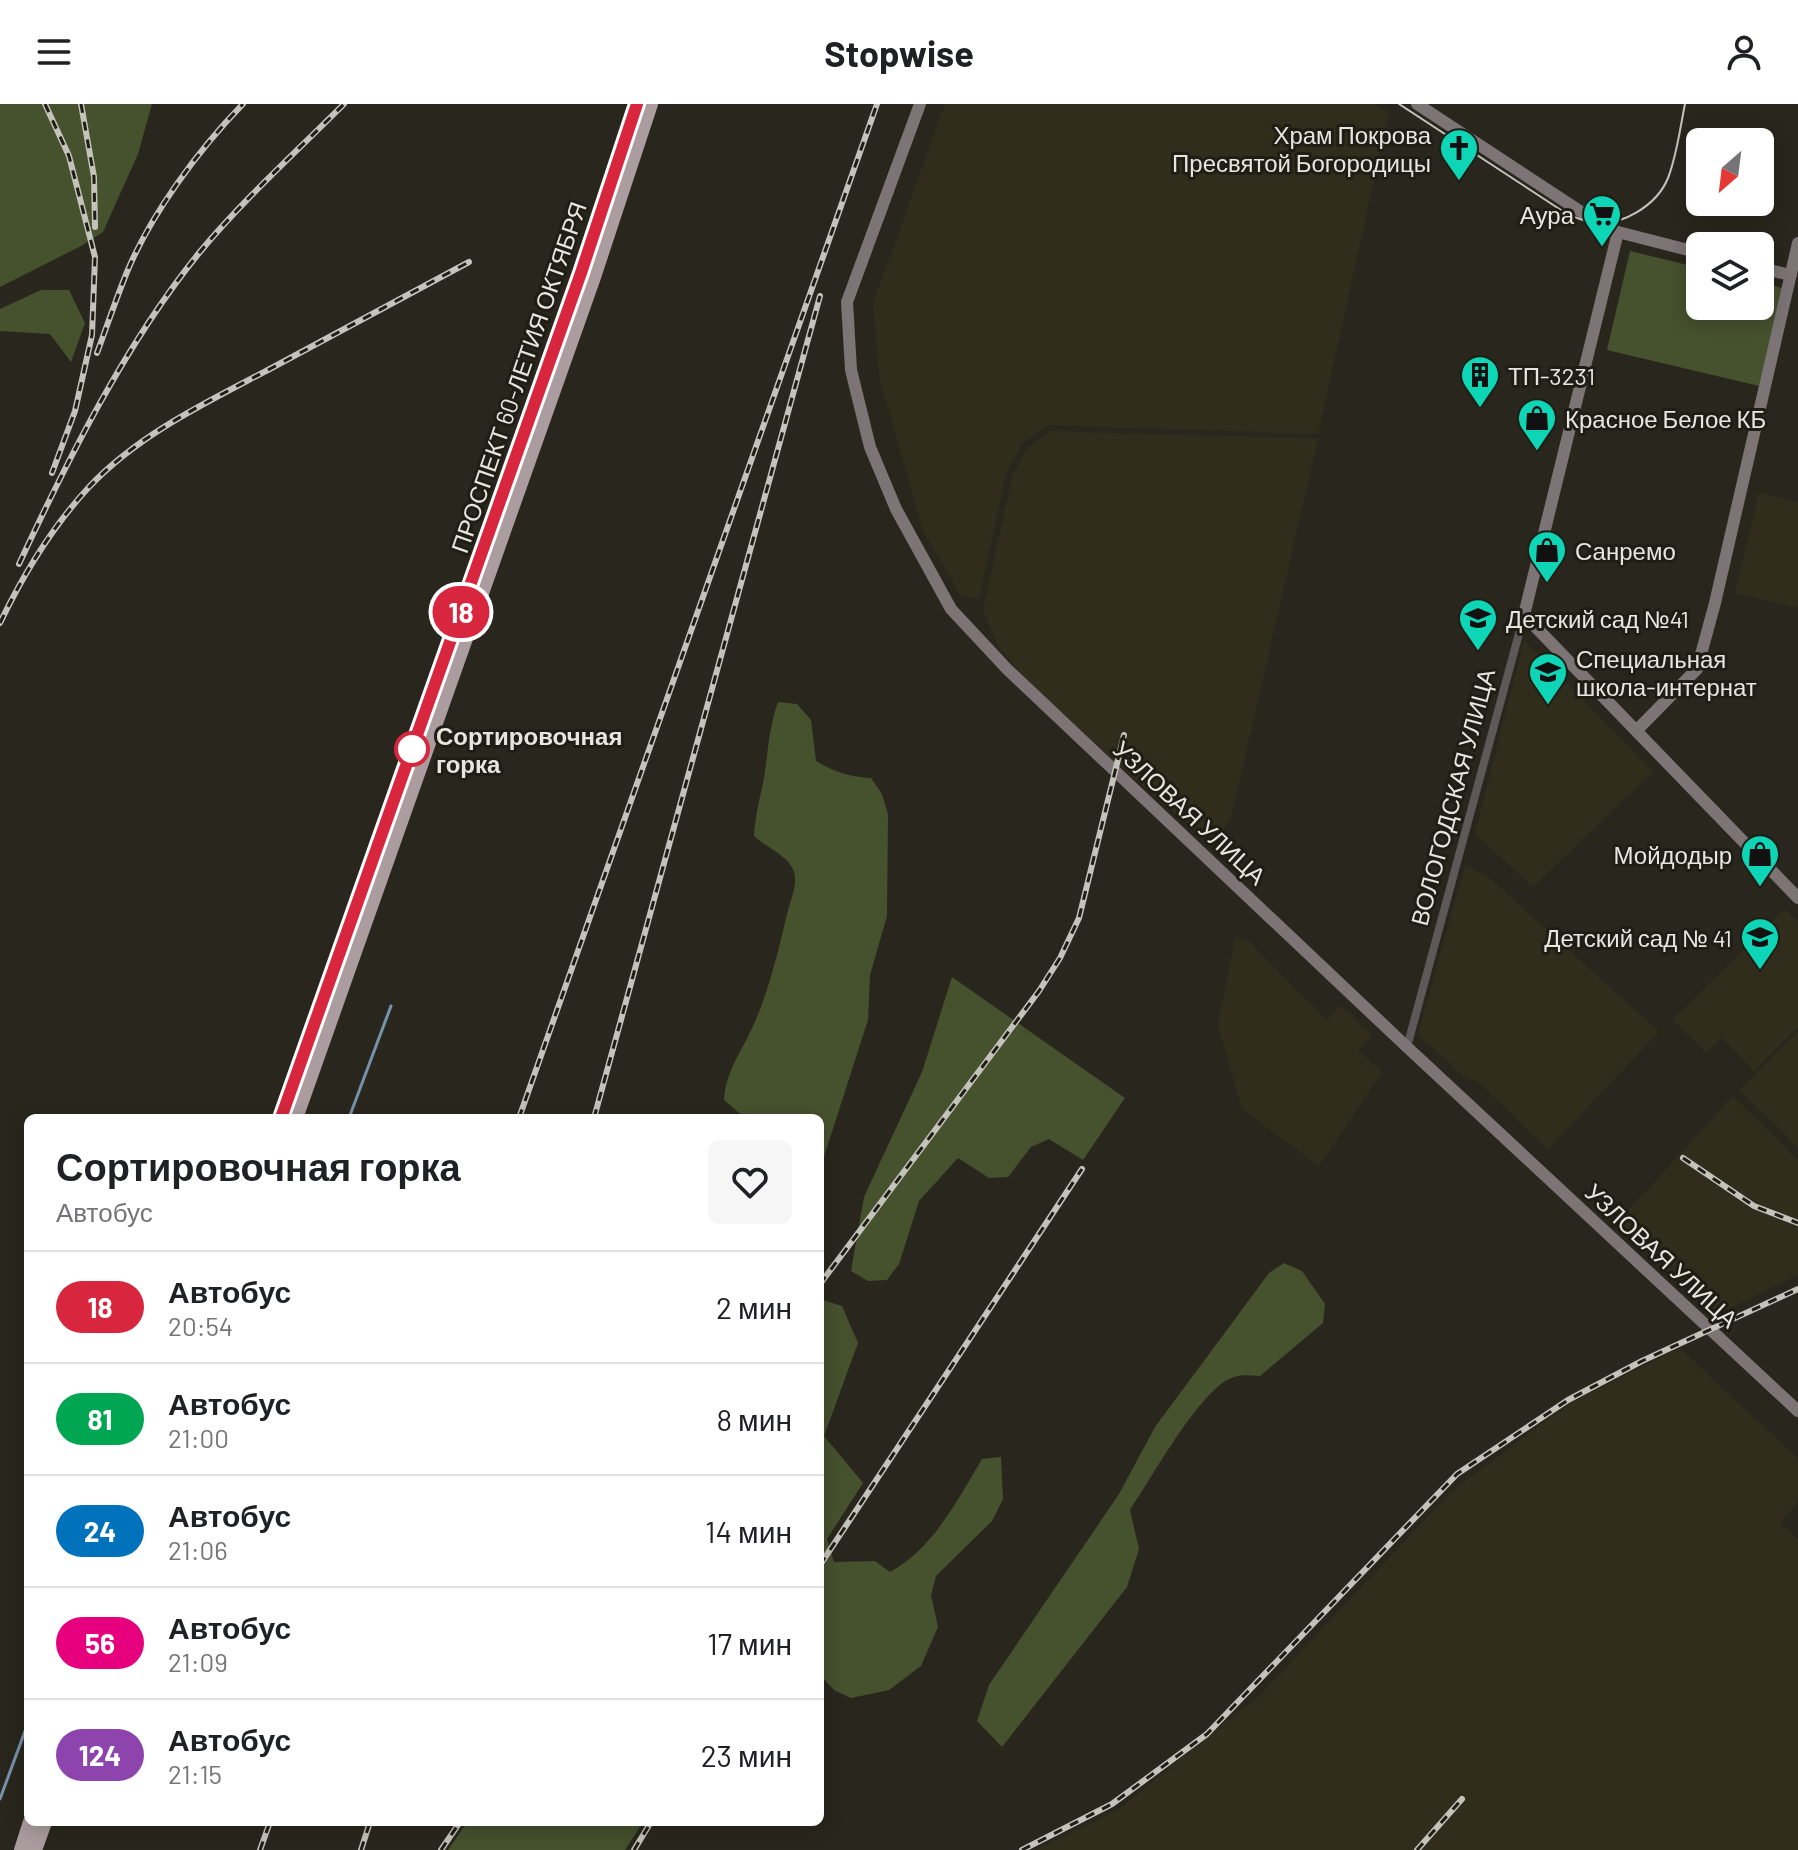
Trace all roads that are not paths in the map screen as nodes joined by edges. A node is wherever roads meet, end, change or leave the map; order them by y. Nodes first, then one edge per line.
1 (637, 104) edge
2 (650, 104) edge
3 (920, 104) edge
4 (1417, 104) edge
5 (1618, 232) junction
6 (1798, 243) edge
7 (1686, 249) edge
8 (1774, 271) edge
9 (1794, 276) edge
10 (1524, 615) junction
11 (1637, 730) junction
12 (1798, 898) edge
13 (1407, 1047) junction
14 (282, 1114) edge
15 (296, 1114) edge
16 (1798, 1411) edge
17 (30, 1826) edge
18 (43, 1826) edge
19 (22, 1850) edge
20 (34, 1850) edge

1 - 14 highway, ПРОСПЕКТ 60-ЛЕТИЯ ОКТЯБРЯ
2 - 15 highway, ПРОСПЕКТ 60-ЛЕТИЯ ОКТЯБРЯ
3 - 13 street, УЗЛОВАЯ УЛИЦА
4 - 5 street
5 - 7 street
5 - 10 street, ВОЛОГОДСКАЯ УЛИЦА
6 - 9 street
8 - 9 street
9 - 11 street
10 - 11 street
10 - 13 street, ВОЛОГОДСКАЯ УЛИЦА
11 - 12 street
13 - 16 street, УЗЛОВАЯ УЛИЦА
17 - 19 highway
18 - 20 highway

